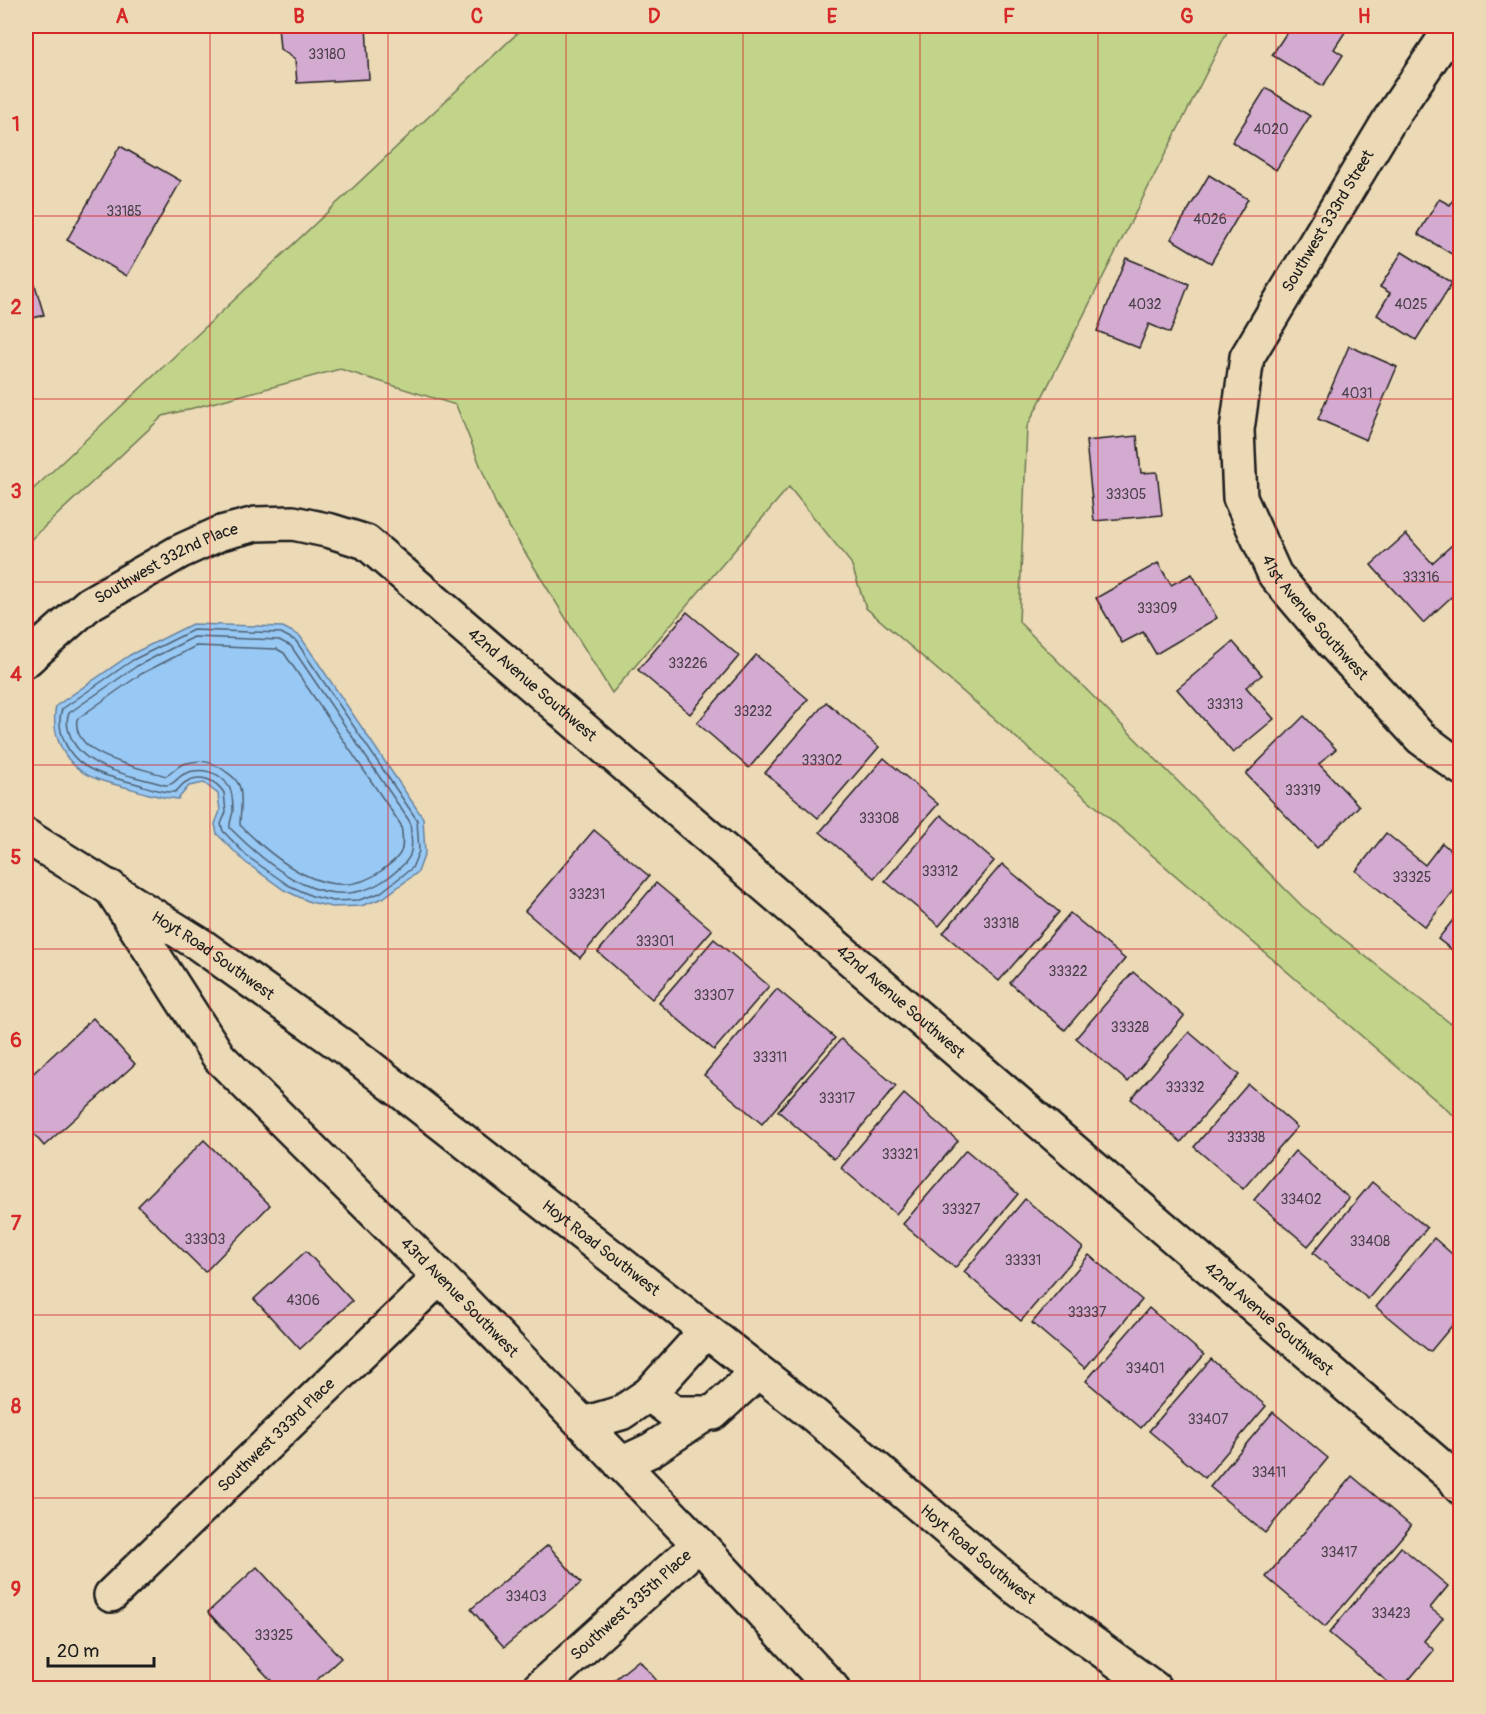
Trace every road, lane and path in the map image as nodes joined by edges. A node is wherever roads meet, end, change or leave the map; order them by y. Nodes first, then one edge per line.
1 (1453, 26) edge
2 (1237, 430) joint
3 (331, 531) joint
4 (26, 660) edge
5 (1461, 767) edge
6 (26, 836) edge
7 (110, 887) junction
8 (440, 1277) junction
9 (706, 1331) junction
10 (758, 1372) junction
11 (649, 1394) junction
12 (707, 1413) junction
13 (584, 1425) junction
14 (621, 1464) junction
15 (1461, 1487) edge
16 (699, 1544) junction
17 (111, 1595) dead end
18 (539, 1689) edge
19 (832, 1689) edge
20 (1154, 1689) edge

1 - 2 street, Southwest 333rd Street
2 - 5 street, 41st Avenue Southwest
3 - 4 street, Southwest 332nd Place
3 - 15 street, 42nd Avenue Southwest
6 - 7 street, Hoyt Road Southwest
7 - 8 street, 43rd Avenue Southwest
7 - 9 street, Hoyt Road Southwest
8 - 13 street, 43rd Avenue Southwest
8 - 17 street, Southwest 333rd Place
9 - 10 street, Hoyt Road Southwest
9 - 11 street
10 - 12 street
10 - 20 street, Hoyt Road Southwest
11 - 12 street
11 - 13 street
12 - 14 street
13 - 14 street, 43rd Avenue Southwest
14 - 16 street, 43rd Avenue Southwest
16 - 18 street, Southwest 335th Place
16 - 19 street, 43rd Avenue Southwest

